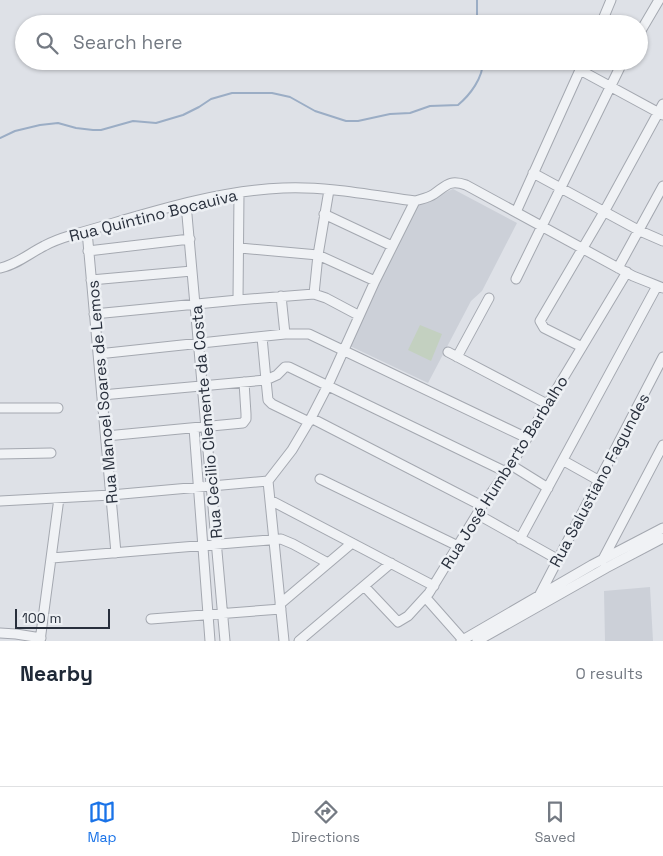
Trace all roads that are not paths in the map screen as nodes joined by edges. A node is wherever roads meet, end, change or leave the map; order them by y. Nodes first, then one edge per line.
1 (612, 0) edge
2 (659, 0) edge
3 (605, 15) edge
4 (648, 19) edge
5 (580, 70) edge
6 (588, 70) edge
7 (618, 70) edge
8 (610, 86) junction
9 (663, 104) edge
10 (661, 114) edge
11 (533, 173) junction
12 (663, 186) edge
13 (561, 188) junction
14 (329, 190) junction
15 (239, 193) junction
16 (415, 201) junction
17 (186, 204) junction
18 (516, 212) junction
19 (604, 212) junction
20 (324, 214) junction
21 (543, 226) junction
22 (87, 231) junction
23 (640, 231) junction
24 (190, 239) junction
25 (663, 241) edge
26 (392, 246) junction
27 (240, 248) junction
28 (584, 248) junction
29 (88, 251) junction
30 (318, 255) junction
31 (0, 268) edge
32 (622, 270) junction
33 (192, 271) junction
34 (516, 279) dead end
35 (91, 280) junction
36 (375, 281) junction
37 (660, 287) edge
38 (314, 294) junction
39 (281, 296) junction
40 (489, 298) dead end
41 (238, 300) junction
42 (195, 304) junction
43 (94, 314) junction
44 (358, 316) junction
45 (285, 334) junction
46 (262, 336) junction
47 (198, 343) junction
48 (582, 347) junction
49 (343, 350) junction
50 (448, 352) dead end
51 (98, 354) junction
52 (457, 357) junction
53 (663, 357) edge
54 (266, 380) junction
55 (244, 382) junction
56 (328, 385) junction
57 (202, 386) junction
58 (102, 395) junction
59 (547, 404) junction
60 (0, 408) edge
61 (58, 408) dead end
62 (310, 420) junction
63 (206, 427) junction
64 (194, 428) junction
65 (106, 436) junction
66 (527, 438) junction
67 (663, 445) edge
68 (51, 453) dead end
69 (0, 454) edge
70 (564, 461) junction
71 (508, 469) junction
72 (320, 479) dead end
73 (598, 480) junction
74 (268, 482) junction
75 (211, 486) junction
76 (198, 488) junction
77 (548, 488) junction
78 (111, 495) junction
79 (59, 498) junction
80 (270, 500) junction
81 (0, 501) edge
82 (480, 510) junction
83 (661, 534) edge
84 (273, 539) junction
85 (520, 539) junction
86 (352, 543) junction
87 (216, 545) junction
88 (203, 546) junction
89 (458, 546) junction
90 (116, 553) junction
91 (52, 558) junction
92 (557, 559) junction
93 (391, 563) junction
94 (328, 564) junction
95 (604, 564) junction
96 (364, 586) junction
97 (434, 586) junction
98 (426, 598) junction
99 (542, 599) junction
100 (280, 606) junction
101 (222, 613) junction
102 (208, 614) junction
103 (151, 619) dead end
104 (0, 633) edge
105 (41, 639) edge
106 (210, 641) edge
107 (225, 641) edge
108 (284, 641) edge
109 (299, 641) edge
110 (463, 641) edge
111 (477, 641) edge

1 - 3 street
2 - 4 street
5 - 11 street
6 - 8 street
7 - 8 street
8 - 10 street
8 - 13 street
9 - 10 street
10 - 19 street
11 - 13 street
11 - 18 street
12 - 23 street, Rua José Humberto Barbalho
13 - 19 street
13 - 21 street
14 - 15 street, Rua Quintino Bocauiva
14 - 16 street, Rua Quintino Bocauiva
14 - 20 street
15 - 17 street, Rua Quintino Bocauiva
15 - 27 street
16 - 18 street
16 - 26 street
17 - 22 street, Rua Quintino Bocauiva
17 - 24 street, Rua Cecilio Clemente da Costa
18 - 21 street
19 - 23 street
19 - 28 street
20 - 26 street
20 - 30 street
21 - 28 street
21 - 34 street
22 - 29 street, Rua Manoel Soares de Lemos
22 - 31 street, Rua Quintino Bocauiva
23 - 25 street
23 - 32 street, Rua José Humberto Barbalho
24 - 29 street
24 - 33 street, Rua Cecilio Clemente da Costa
26 - 36 street
27 - 30 street
27 - 41 street
28 - 32 street
28 - 48 street
29 - 35 street, Rua Manoel Soares de Lemos
30 - 36 street
30 - 38 street
32 - 37 street
32 - 48 street, Rua José Humberto Barbalho
33 - 35 street
33 - 42 street, Rua Cecilio Clemente da Costa
35 - 43 street, Rua Manoel Soares de Lemos
36 - 44 street
37 - 70 street
38 - 39 street
38 - 44 street
39 - 41 street
39 - 45 street
40 - 52 street
41 - 42 street
42 - 43 street
42 - 47 street, Rua Cecilio Clemente da Costa
43 - 51 street, Rua Manoel Soares de Lemos
44 - 49 street
45 - 46 street
45 - 49 street
46 - 47 street
46 - 54 street
47 - 51 street
47 - 57 street, Rua Cecilio Clemente da Costa
48 - 59 street, Rua José Humberto Barbalho
49 - 56 street
49 - 66 street
50 - 52 street
51 - 58 street, Rua Manoel Soares de Lemos
52 - 59 street
53 - 73 street, Rua Salustiano Fagundes
54 - 55 street
54 - 56 street
54 - 62 street
55 - 57 street
55 - 63 street
56 - 62 street
56 - 71 street
57 - 58 street
57 - 63 street, Rua Cecilio Clemente da Costa
58 - 65 street, Rua Manoel Soares de Lemos
59 - 66 street, Rua José Humberto Barbalho
60 - 61 street
62 - 74 street
62 - 82 street
63 - 64 street
63 - 75 street, Rua Cecilio Clemente da Costa
64 - 65 street
64 - 76 street, Rua Cecilio Clemente da Costa
65 - 78 street, Rua Manoel Soares de Lemos
66 - 71 street, Rua José Humberto Barbalho
67 - 95 street
68 - 69 street
70 - 73 street
70 - 77 street
71 - 77 street
71 - 82 street, Rua José Humberto Barbalho
72 - 89 street
73 - 92 street, Rua Salustiano Fagundes
74 - 75 street
74 - 80 street
75 - 76 street
75 - 87 street, Rua Cecilio Clemente da Costa
76 - 78 street
76 - 88 street, Rua Cecilio Clemente da Costa
77 - 85 street
78 - 79 street
78 - 90 street, Rua Manoel Soares de Lemos
79 - 81 street
79 - 91 street
80 - 84 street
80 - 86 street
82 - 85 street
82 - 89 street, Rua José Humberto Barbalho
83 - 95 street
84 - 87 street
84 - 94 street
84 - 100 street
85 - 92 street
86 - 93 street
86 - 94 street
87 - 88 street
87 - 101 street, Rua Cecilio Clemente da Costa
88 - 90 street
88 - 102 street, Rua Cecilio Clemente da Costa
89 - 97 street, Rua José Humberto Barbalho
90 - 91 street
91 - 105 street
92 - 99 street, Rua Salustiano Fagundes
93 - 96 street
93 - 97 street
94 - 100 street
95 - 99 street
96 - 98 street, Rua José Humberto Barbalho
96 - 109 street
97 - 98 street, Rua José Humberto Barbalho
98 - 110 street
99 - 110 street
99 - 111 street
100 - 101 street
100 - 108 street
101 - 102 street
101 - 107 street, Rua Cecilio Clemente da Costa
102 - 103 street
102 - 106 street, Rua Cecilio Clemente da Costa
104 - 105 street

